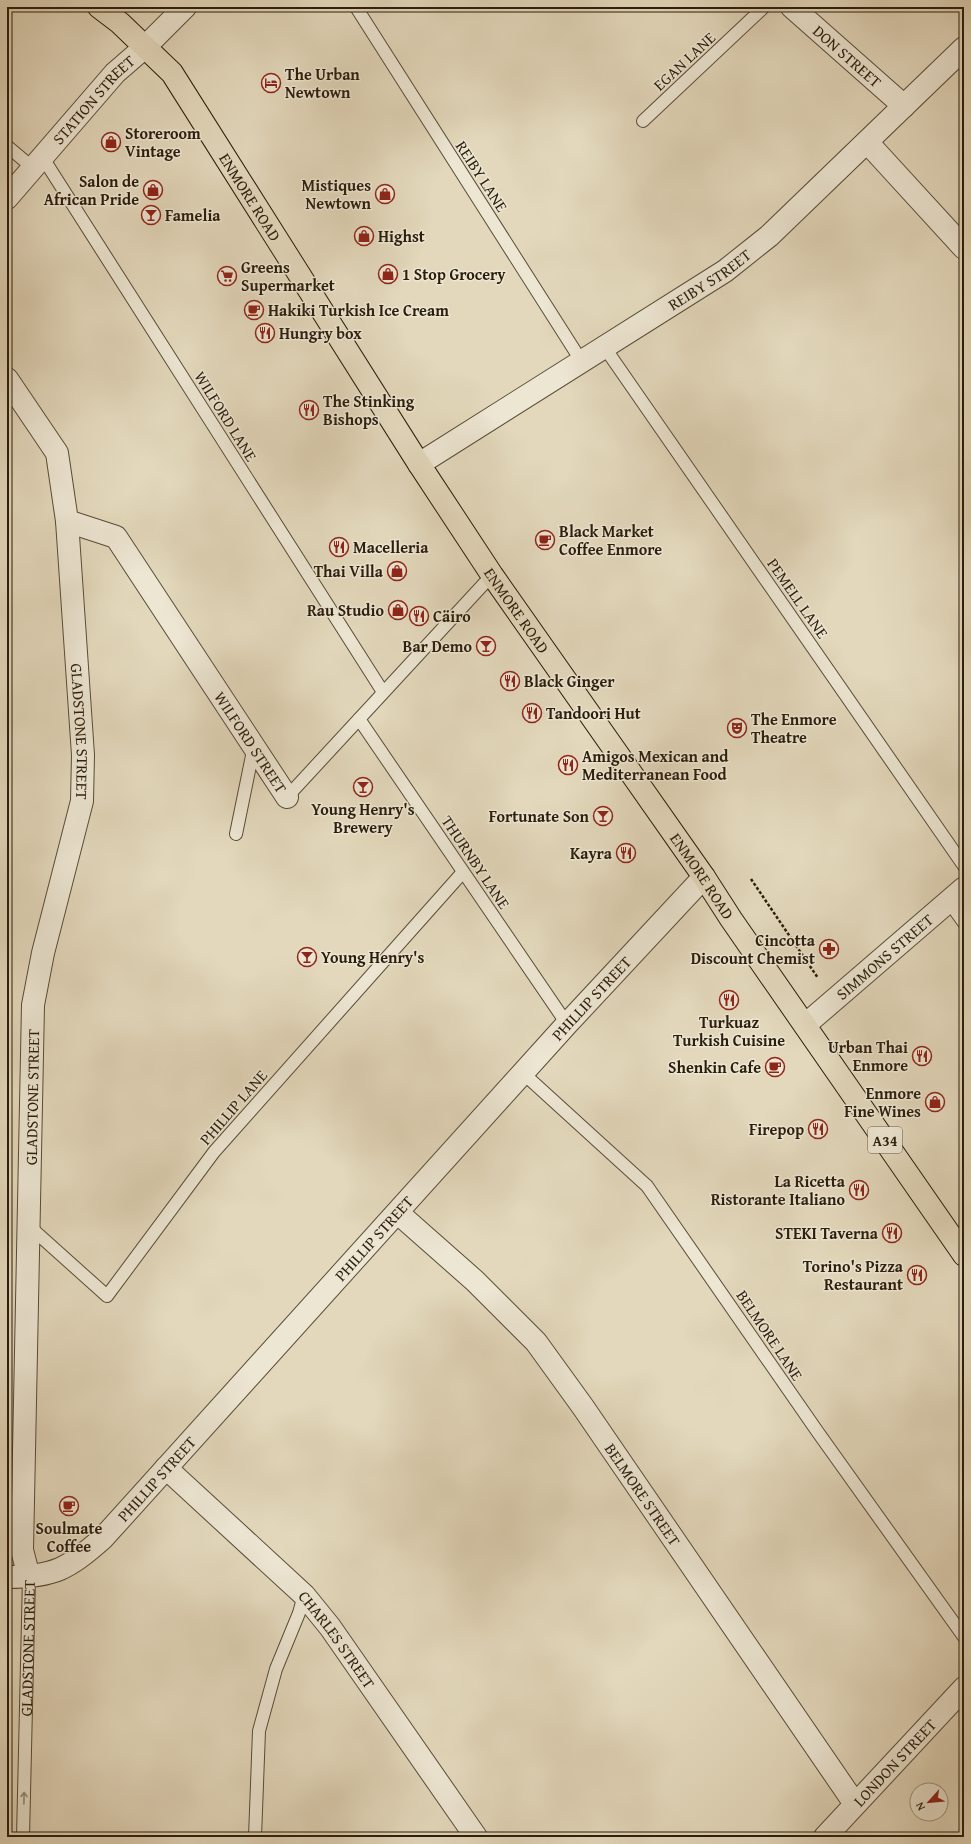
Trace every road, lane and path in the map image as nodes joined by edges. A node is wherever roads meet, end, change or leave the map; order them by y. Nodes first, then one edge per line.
1 (99, 7) edge
2 (185, 7) edge
3 (356, 7) edge
4 (764, 7) edge
5 (792, 7) edge
6 (145, 47) junction
7 (964, 48) edge
8 (904, 106) junction
9 (643, 121) dead end
10 (867, 142) junction
11 (7, 146) edge
12 (38, 163) junction
13 (7, 198) edge
14 (964, 248) edge
15 (605, 348) junction
16 (582, 362) junction
17 (7, 379) edge
18 (419, 464) junction
19 (68, 522) junction
20 (492, 575) junction
21 (383, 692) junction
22 (359, 719) junction
23 (254, 746) junction
24 (287, 797) joint
25 (236, 834) dead end
26 (964, 866) edge
27 (464, 872) junction
28 (704, 878) junction
29 (751, 879) dead end
30 (957, 895) edge
31 (964, 922) edge
32 (821, 982) dead end
33 (567, 1024) junction
34 (805, 1024) junction
35 (524, 1074) junction
36 (398, 1213) junction
37 (30, 1227) junction
38 (964, 1255) edge
39 (166, 1468) junction
40 (7, 1577) edge
41 (29, 1577) junction
42 (304, 1595) junction
43 (964, 1637) edge
44 (964, 1688) edge
45 (855, 1804) junction
46 (257, 1835) edge
47 (23, 1837) edge
48 (476, 1837) edge
49 (825, 1837) edge

1 - 6 highway, ENMORE ROAD / A34
2 - 6 street, STATION STREET
3 - 16 lane, REIBY LANE
4 - 9 lane, EGAN LANE
5 - 8 street, DON STREET
6 - 12 street, STATION STREET
6 - 18 highway, ENMORE ROAD / A34
7 - 8 street, REIBY STREET
8 - 10 street, REIBY STREET
10 - 14 street
10 - 15 street, REIBY STREET
11 - 12 lane, WILFORD LANE
12 - 13 street, STATION STREET
12 - 21 lane, WILFORD LANE
15 - 16 street, REIBY STREET
15 - 26 lane, PEMELL LANE
16 - 18 street, REIBY STREET
17 - 19 street, GLADSTONE STREET
18 - 20 highway, ENMORE ROAD / A34
19 - 23 street, WILFORD STREET
19 - 37 street, GLADSTONE STREET
20 - 21 lane, WILFORD STREET
20 - 28 highway, ENMORE ROAD / A34
21 - 22 lane, WILFORD STREET
22 - 24 lane, WILFORD STREET
22 - 27 lane, THURNBY LANE
23 - 24 street, WILFORD STREET
23 - 25 lane
27 - 33 lane, THURNBY LANE
27 - 37 lane, PHILLIP LANE
28 - 33 street, PHILLIP STREET
28 - 34 highway, ENMORE ROAD / A34
29 - 32 path
30 - 31 lane
30 - 34 street, SIMMONS STREET
33 - 35 street, PHILLIP STREET
34 - 38 highway, ENMORE ROAD / A34
35 - 36 street, PHILLIP STREET
35 - 43 lane, BELMORE LANE
36 - 39 street, PHILLIP STREET
36 - 45 street, BELMORE STREET
37 - 41 street, GLADSTONE STREET
39 - 41 street, PHILLIP STREET
39 - 42 street, CHARLES STREET
40 - 41 street, PHILLIP STREET
47 -> 41 lane, GLADSTONE STREET
42 - 46 lane
42 - 48 street, CHARLES STREET
44 - 45 street, LONDON STREET
45 - 49 street, LONDON STREET

